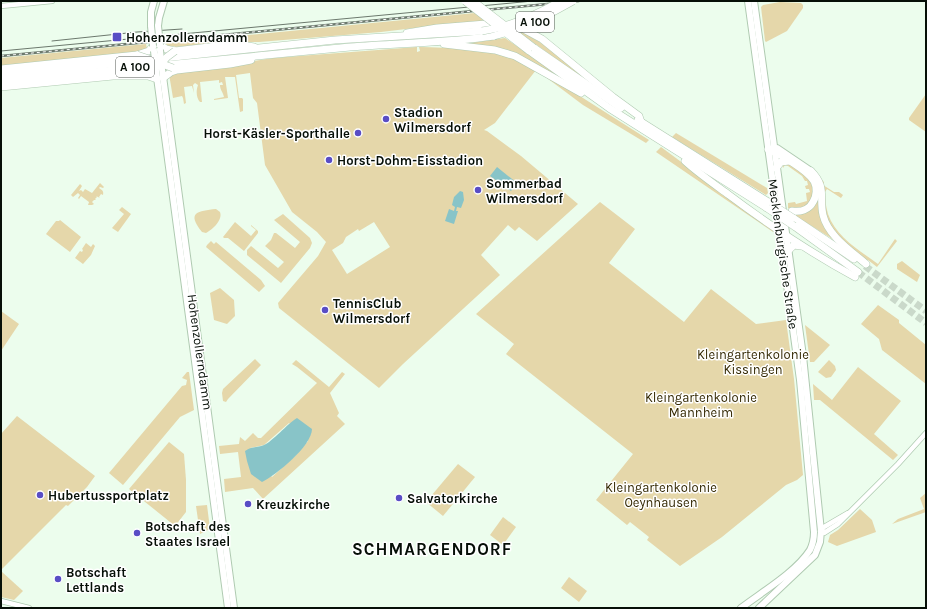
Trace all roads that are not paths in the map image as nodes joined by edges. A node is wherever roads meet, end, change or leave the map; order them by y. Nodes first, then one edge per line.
1 (52, 1) edge
2 (154, 1) edge
3 (164, 1) edge
4 (465, 1) edge
5 (473, 1) edge
6 (561, 1) edge
7 (573, 1) edge
8 (748, 1) edge
9 (754, 1) edge
10 (1, 6) edge
11 (387, 37) junction
12 (431, 41) junction
13 (258, 48) junction
14 (531, 49) junction
15 (175, 51) junction
16 (137, 55) junction
17 (268, 55) junction
18 (158, 58) junction
19 (1, 69) edge
20 (175, 69) junction
21 (1, 75) edge
22 (135, 75) junction
23 (160, 79) junction
24 (1, 81) edge
25 (1, 87) edge
26 (609, 108) junction
27 (641, 122) junction
28 (768, 127) junction
29 (651, 132) junction
30 (667, 142) junction
31 (772, 150) junction
32 (676, 152) junction
33 (789, 161) junction
34 (776, 168) junction
35 (811, 171) joint
36 (769, 205) junction
37 (792, 215) junction
38 (783, 232) junction
39 (802, 246) junction
40 (788, 251) junction
41 (926, 433) edge
42 (818, 531) junction
43 (1, 601) edge
44 (29, 608) edge
45 (228, 608) edge
46 (234, 608) edge
47 (741, 608) edge
48 (759, 608) edge

1 - 10 street
2 - 18 main road, Hohenzollerndamm, bridge
3 - 18 main road, Hohenzollerndamm, bridge
4 - 14 highway, bridge
5 - 14 highway, bridge
6 - 11 highway, A 100, bridge
7 - 12 highway, A 100, bridge
8 - 28 main road, Mecklenburgische Straße
9 - 28 main road, Mecklenburgische Straße
11 - 13 highway, A 100
11 - 27 highway
12 - 17 highway, A 100
12 - 26 highway
13 - 15 highway
13 - 21 highway, A 100
14 - 26 highway
14 - 27 highway
15 - 18 highway, bridge
15 - 18 highway
16 - 18 highway, bridge
16 - 18 highway
16 - 19 highway
17 - 20 highway
17 - 24 highway, A 100
18 - 20 highway, bridge
18 - 22 highway, bridge
18 - 23 main road, Hohenzollerndamm
20 - 23 highway
22 - 23 highway
22 - 25 highway
23 - 45 main road, Hohenzollerndamm
23 - 46 main road, Hohenzollerndamm
26 - 29 highway
27 - 29 highway
28 - 31 main road, Mecklenburgische Straße
29 - 30 highway
30 - 32 highway
30 - 36 highway
31 - 33 highway
31 - 34 main road, Mecklenburgische Straße
31 - 35 main road
31 - 38 main road, Mecklenburgische Straße
32 - 36 highway
32 - 38 highway
33 - 34 highway
33 - 37 highway
34 - 38 main road, Mecklenburgische Straße
35 - 37 highway
36 - 37 highway, bridge
36 - 39 highway, bridge
38 - 39 highway
38 - 40 main road, Mecklenburgische Straße
38 - 42 main road, Mecklenburgische Straße
39 - 40 highway
40 - 42 main road, Mecklenburgische Straße
41 - 42 street
42 - 47 main road
42 - 48 main road
43 - 44 street

